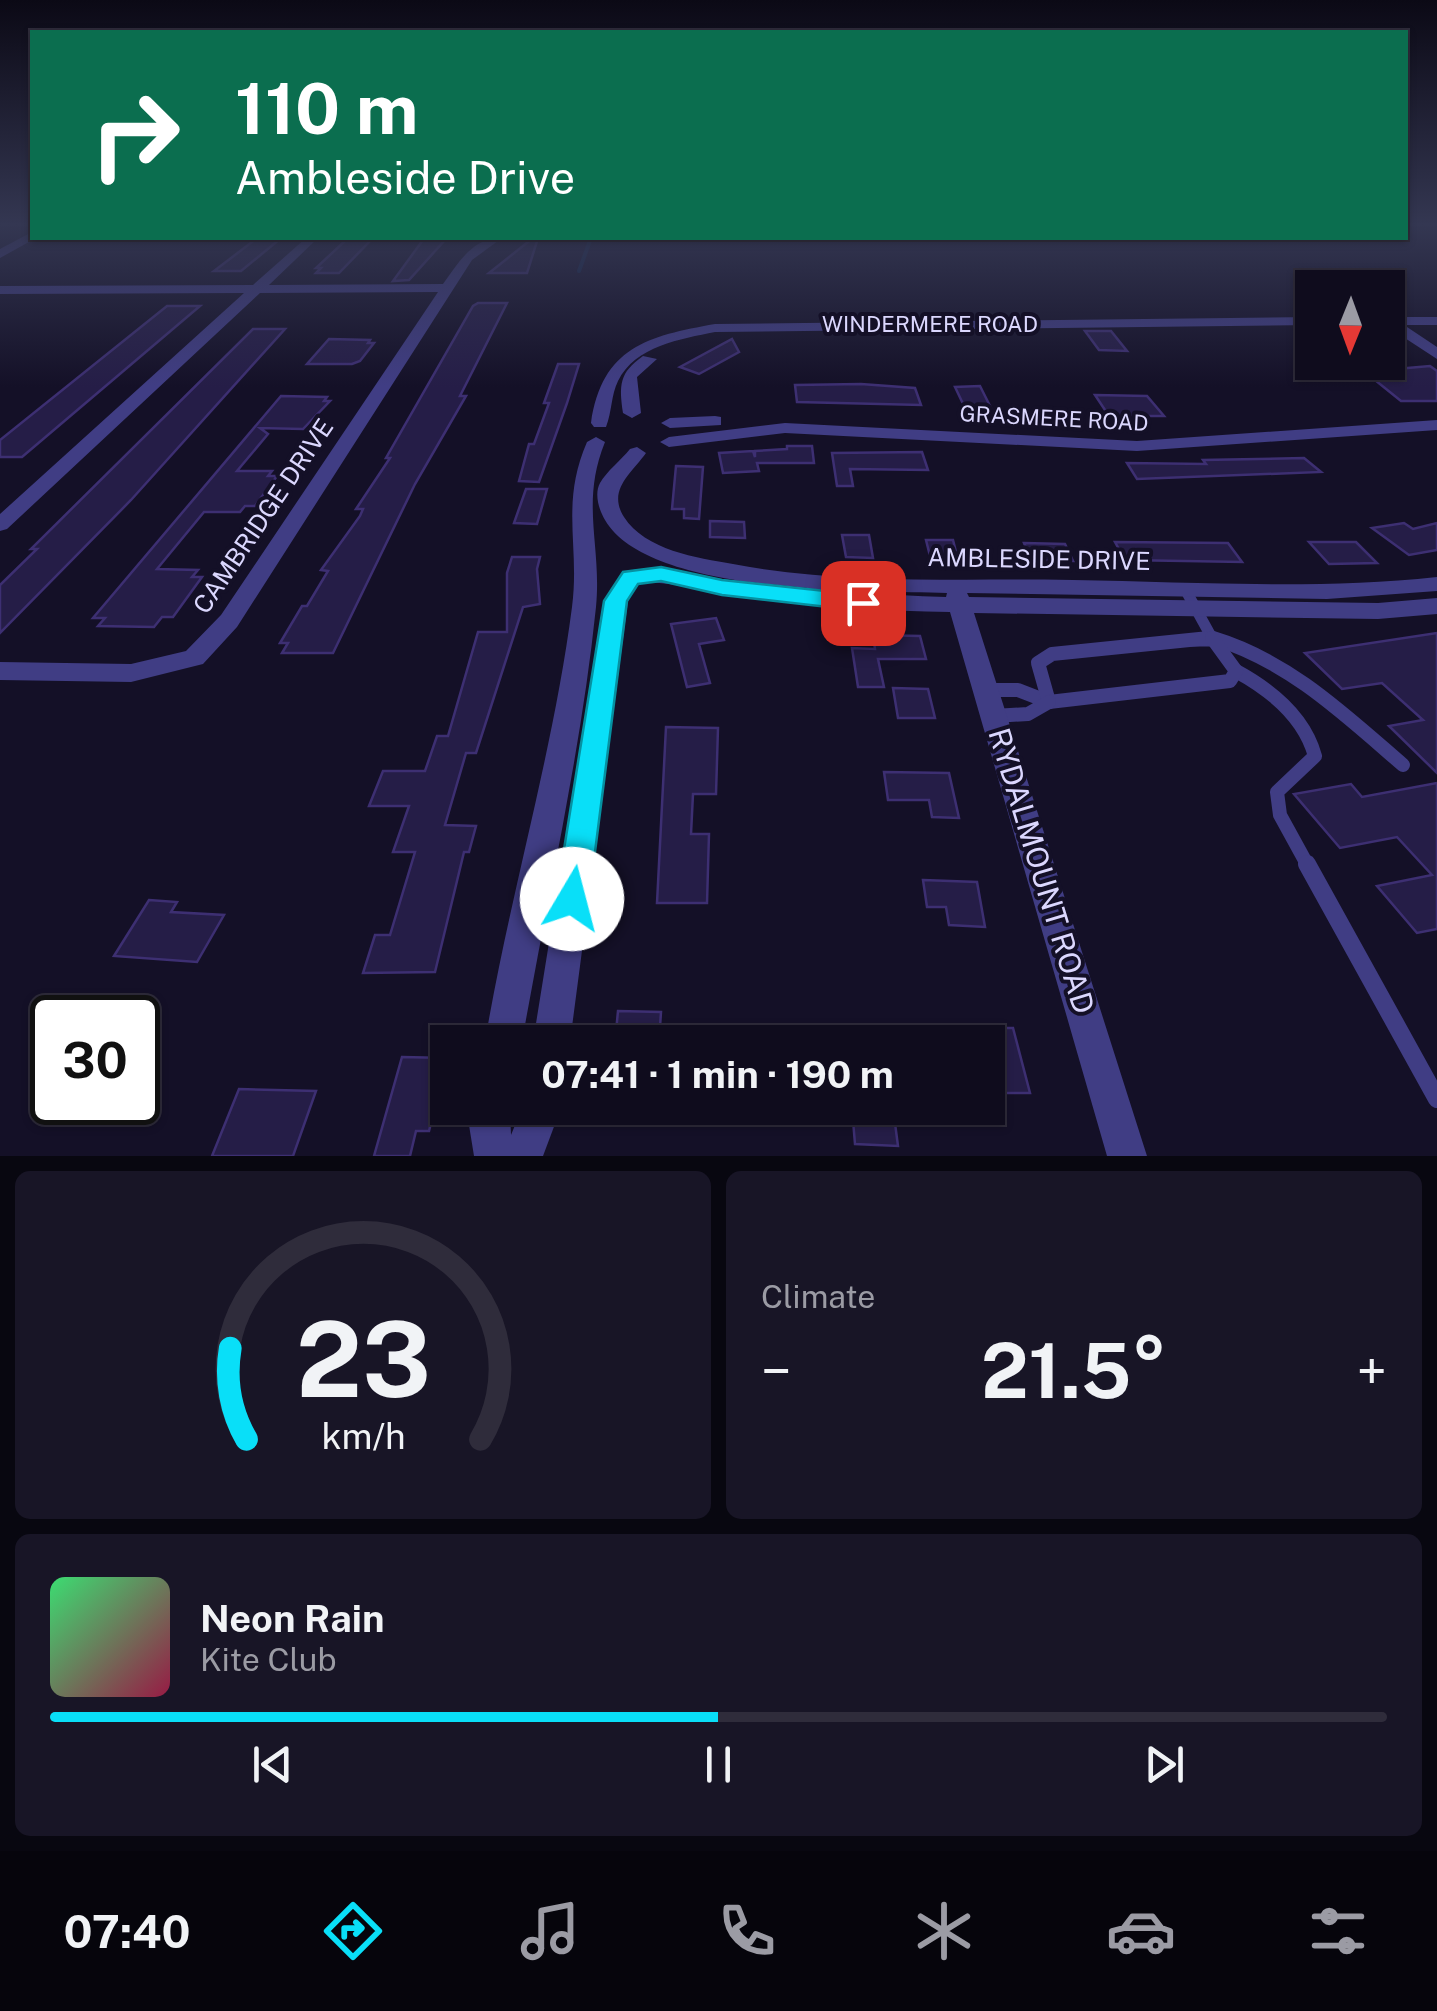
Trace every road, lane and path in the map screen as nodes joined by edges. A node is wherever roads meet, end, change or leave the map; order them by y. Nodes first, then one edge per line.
1 (266, 279) edge
2 (454, 279) edge
3 (449, 288) junction
4 (255, 289) junction
5 (0, 290) edge
6 (1295, 322) edge
7 (1405, 325) edge
8 (1437, 325) edge
9 (1101, 327) junction
10 (806, 328) junction
11 (1295, 329) edge
12 (1405, 334) edge
13 (1437, 354) edge
14 (632, 413) junction
15 (1437, 414) edge
16 (1437, 426) edge
17 (670, 432) junction
18 (598, 433) junction
19 (637, 454) junction
20 (0, 525) edge
21 (667, 566) junction
22 (1437, 584) edge
23 (957, 595) junction
24 (1191, 599) junction
25 (600, 601) junction
26 (1437, 606) edge
27 (1212, 638) junction
28 (0, 671) edge
29 (1236, 671) junction
30 (1050, 702) junction
31 (990, 703) junction
32 (1403, 765) dead end
33 (507, 1025) edge
34 (553, 1025) edge
35 (1437, 1099) edge
36 (489, 1125) edge
37 (535, 1125) edge
38 (494, 1156) edge
39 (523, 1156) edge
40 (1128, 1156) edge

1 - 4 street
2 - 3 street, CAMBRIDGE DRIVE
3 - 4 street
3 - 28 street, CAMBRIDGE DRIVE
4 - 5 street
4 - 20 street
6 - 9 street, WINDERMERE ROAD
7 - 8 street
9 - 10 street, WINDERMERE ROAD
9 - 11 street, WINDERMERE ROAD
10 - 14 street, WINDERMERE ROAD
10 - 18 street, WINDERMERE ROAD
12 - 13 street
14 - 17 street
14 - 18 street
15 - 17 street, GRASMERE ROAD
16 - 17 street, GRASMERE ROAD
17 - 19 street
18 - 19 street
18 - 25 street, WINDERMERE ROAD
19 - 21 street, AMBLESIDE DRIVE
21 - 23 street, AMBLESIDE DRIVE
21 - 25 street
22 - 24 street, AMBLESIDE DRIVE
23 - 24 street, AMBLESIDE DRIVE
23 - 31 street, RYDALMOUNT ROAD
24 - 26 street, AMBLESIDE DRIVE
24 - 27 lane
25 - 33 street, WINDERMERE ROAD
25 - 34 street, WINDERMERE ROAD
27 - 29 lane
27 - 30 lane
27 - 32 lane
29 - 30 lane
29 - 35 lane
30 - 31 lane
30 - 31 lane
31 - 40 street, RYDALMOUNT ROAD
36 - 38 street
37 - 39 street

